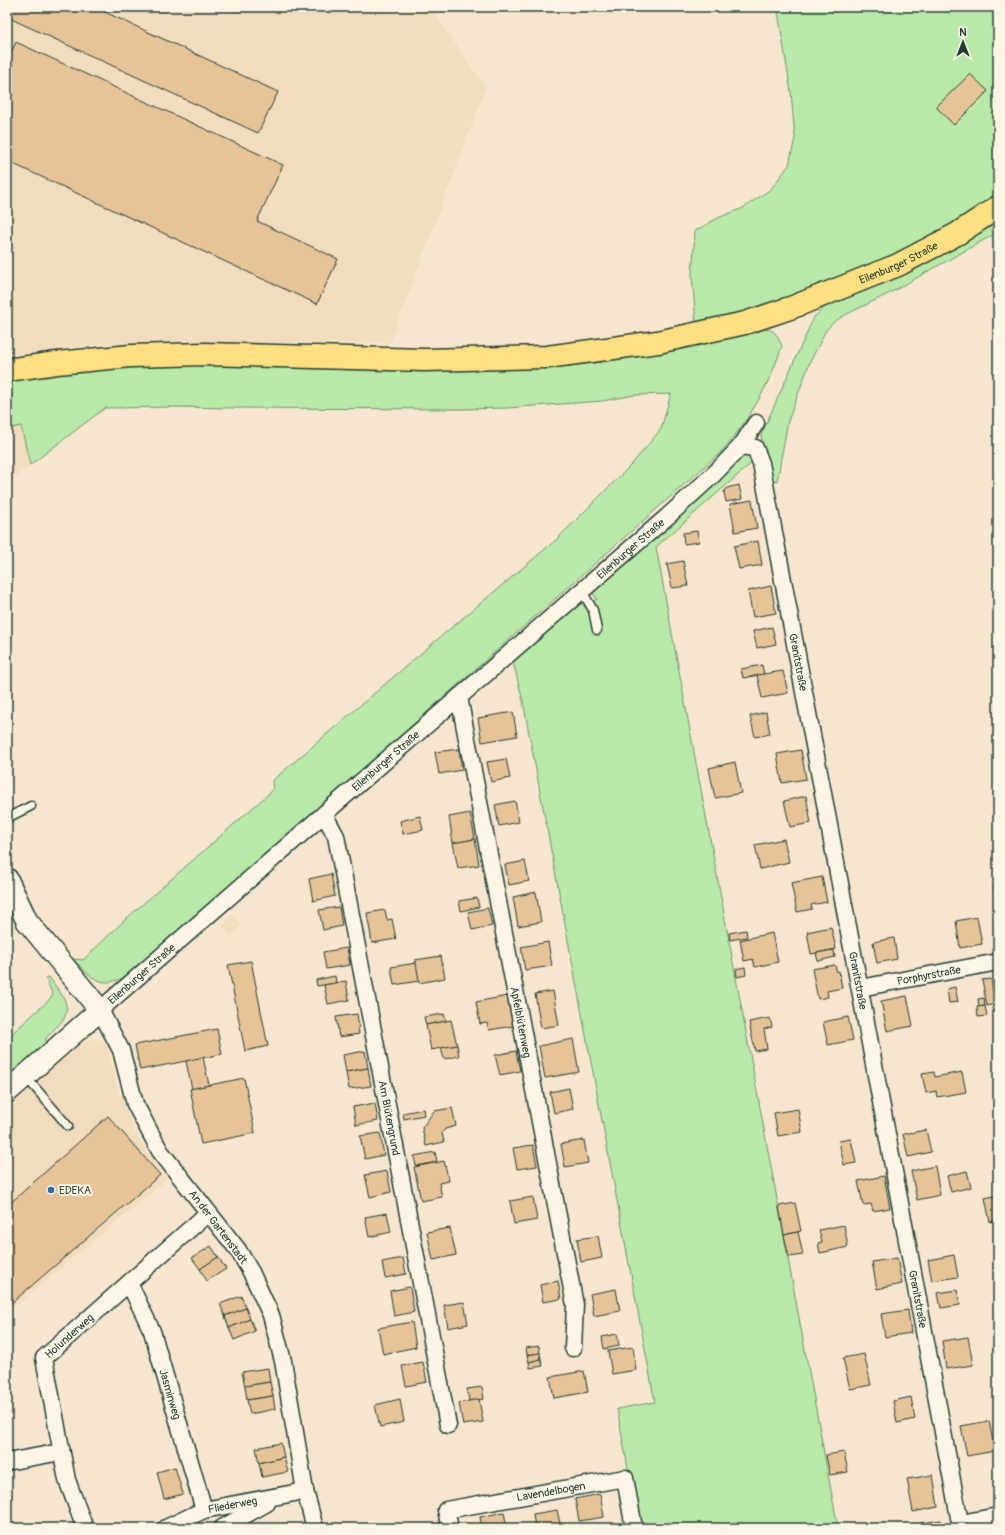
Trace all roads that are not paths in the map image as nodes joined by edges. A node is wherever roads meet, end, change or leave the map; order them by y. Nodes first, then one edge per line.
1 (998, 207) edge
2 (7, 370) edge
3 (756, 423) dead end
4 (741, 446) junction
5 (582, 591) junction
6 (597, 630) dead end
7 (459, 697) junction
8 (31, 806) dead end
9 (324, 814) junction
10 (7, 818) edge
11 (7, 879) edge
12 (998, 962) edge
13 (860, 988) junction
14 (100, 1010) junction
15 (25, 1076) junction
16 (7, 1092) edge
17 (68, 1126) dead end
18 (208, 1213) junction
19 (129, 1283) junction
20 (574, 1348) dead end
21 (448, 1425) dead end
22 (61, 1452) junction
23 (7, 1462) edge
24 (305, 1491) junction
25 (278, 1496) junction
26 (204, 1510) junction
27 (998, 1516) edge
28 (961, 1526) edge
29 (85, 1528) edge
30 (166, 1528) edge
31 (222, 1528) edge
32 (315, 1528) edge
33 (450, 1528) edge
34 (634, 1528) edge

1 - 2 main road, Eilenburger Straße
3 - 4 street, Eilenburger Straße
4 - 5 street, Eilenburger Straße
4 - 13 street, Granitstraße
5 - 6 lane
5 - 7 street, Eilenburger Straße
7 - 9 street, Eilenburger Straße
7 - 20 street, Apfelblütenweg
8 - 10 lane
9 - 14 street, Eilenburger Straße
9 - 21 street, Am Blütengrund
11 - 14 street
12 - 13 street, Porphyrstraße
13 - 28 street, Granitstraße
14 - 15 street, Eilenburger Straße
14 - 18 street, An der Gartenstadt
15 - 16 street, Eilenburger Straße
15 - 17 lane
18 - 19 street, Holunderweg
18 - 24 street, An der Gartenstadt
19 - 22 street, Holunderweg
19 - 26 street, Jasminweg
22 - 23 street
22 - 29 street, Holunderweg
24 - 25 street, Fliederweg
24 - 32 street, An der Gartenstadt
25 - 26 street, Fliederweg
25 - 31 street, Fliederweg
26 - 30 street, Fliederweg
27 - 28 street
33 - 34 street, Lavendelbogen

